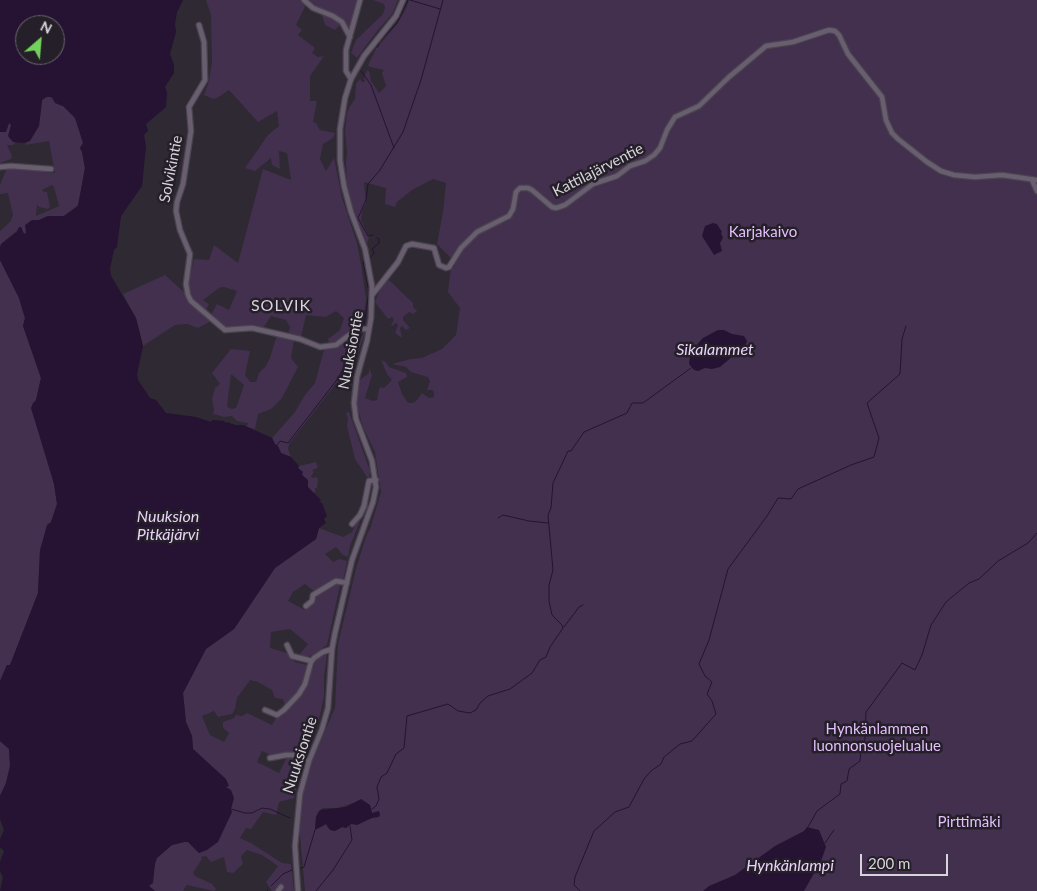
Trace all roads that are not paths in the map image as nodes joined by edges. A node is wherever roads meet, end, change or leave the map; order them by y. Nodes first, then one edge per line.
1 (304, 0) edge
2 (360, 0) edge
3 (403, 0) edge
4 (199, 25) dead end
5 (350, 37) junction
6 (351, 79) junction
7 (0, 167) edge
8 (51, 169) dead end
9 (1034, 180) edge
10 (1037, 191) edge
11 (372, 295) junction
12 (369, 329) junction
13 (376, 480) junction
14 (352, 524) dead end
15 (347, 583) junction
16 (306, 606) dead end
17 (288, 645) dead end
18 (332, 649) junction
19 (312, 661) junction
20 (265, 710) dead end
21 (270, 758) dead end
22 (309, 761) junction
23 (298, 891) edge

1 - 5 street
2 - 5 street
3 - 6 street, Nuuksiontie
4 - 12 street, Solvikintie
5 - 6 street
6 - 11 street, Nuuksiontie
7 - 8 street
9 - 10 street
9 - 11 street, Kattilajärventie
11 - 12 street, Nuuksiontie
12 - 13 street, Nuuksiontie
13 - 14 street
13 - 15 street, Nuuksiontie
15 - 16 street
15 - 18 street, Nuuksiontie
17 - 19 street
18 - 19 street
18 - 22 street, Nuuksiontie
19 - 20 street
21 - 22 street
22 - 23 street, Nuuksiontie

